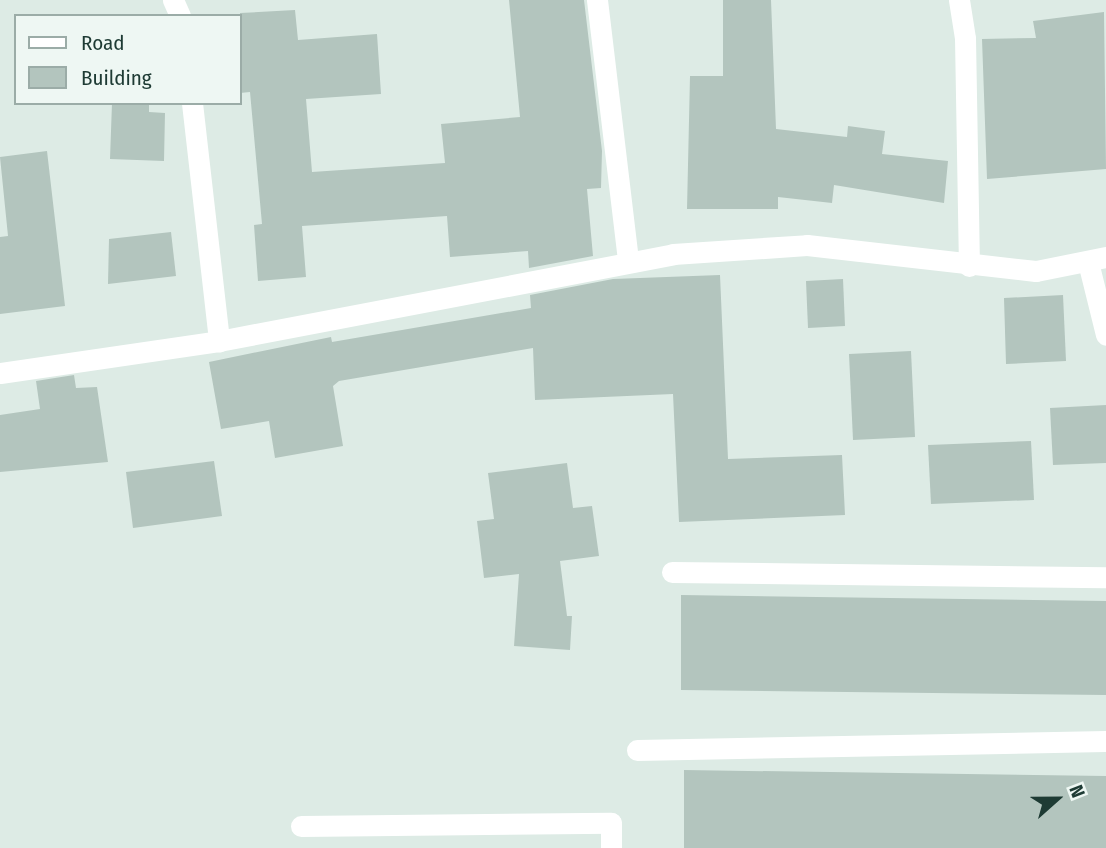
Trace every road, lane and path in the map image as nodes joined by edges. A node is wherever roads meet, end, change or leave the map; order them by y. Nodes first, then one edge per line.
1 (597, 0) edge
2 (958, 0) edge
3 (192, 105) edge
4 (1097, 259) edge
5 (628, 260) junction
6 (968, 266) junction
7 (1106, 335) edge
8 (219, 341) junction
9 (0, 373) edge
10 (672, 572) dead end
11 (1106, 577) edge
12 (1106, 741) edge
13 (637, 750) dead end
14 (301, 826) dead end
15 (611, 848) edge

1 - 5 street
2 - 6 street
3 - 8 street
4 - 6 street
4 - 7 street
5 - 6 street
5 - 8 street
8 - 9 street
10 - 11 street
12 - 13 street
14 - 15 street

